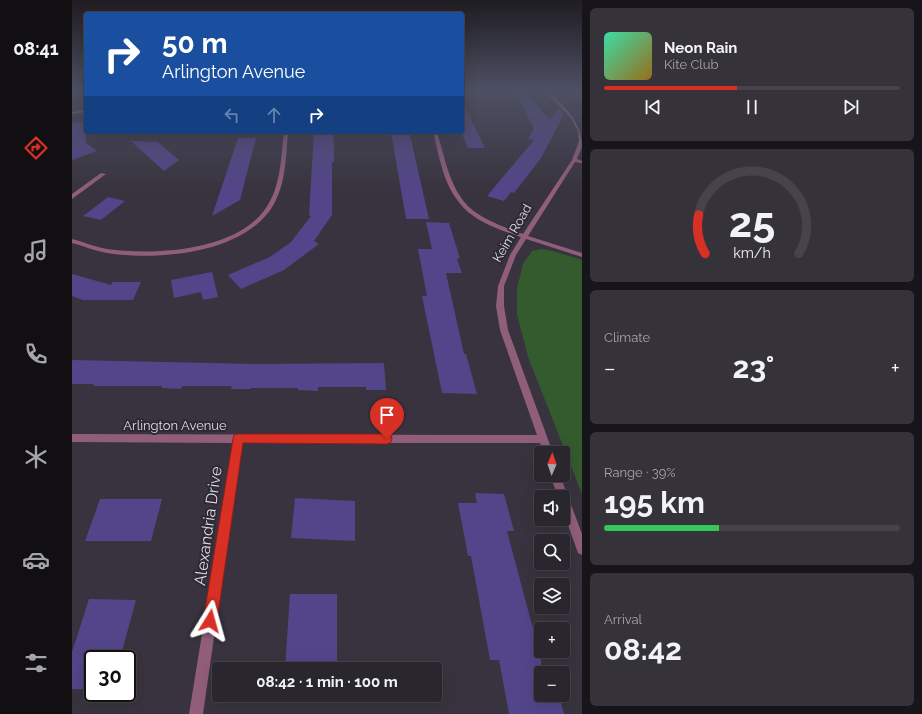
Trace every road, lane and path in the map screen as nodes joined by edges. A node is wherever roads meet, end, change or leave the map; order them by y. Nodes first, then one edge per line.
1 (576, 123) edge
2 (286, 134) edge
3 (436, 134) edge
4 (582, 141) edge
5 (582, 141) edge
6 (574, 160) junction
7 (582, 162) edge
8 (103, 174) dead end
9 (72, 197) edge
10 (525, 236) junction
11 (72, 241) edge
12 (582, 255) edge
13 (72, 438) edge
14 (238, 439) junction
15 (543, 440) junction
16 (545, 446) edge
17 (558, 482) edge
18 (582, 549) edge
19 (196, 714) edge

1 - 5 street, Keim Road
2 - 11 street
3 - 10 street
4 - 6 street, Keim Road
6 - 7 street
6 - 10 street, Keim Road
8 - 9 street
10 - 12 street
10 - 15 street, Keim Road
13 - 14 street, Arlington Avenue
14 - 15 street, Arlington Avenue
14 - 19 street, Alexandria Drive
15 - 16 street, Keim Road
17 - 18 street

